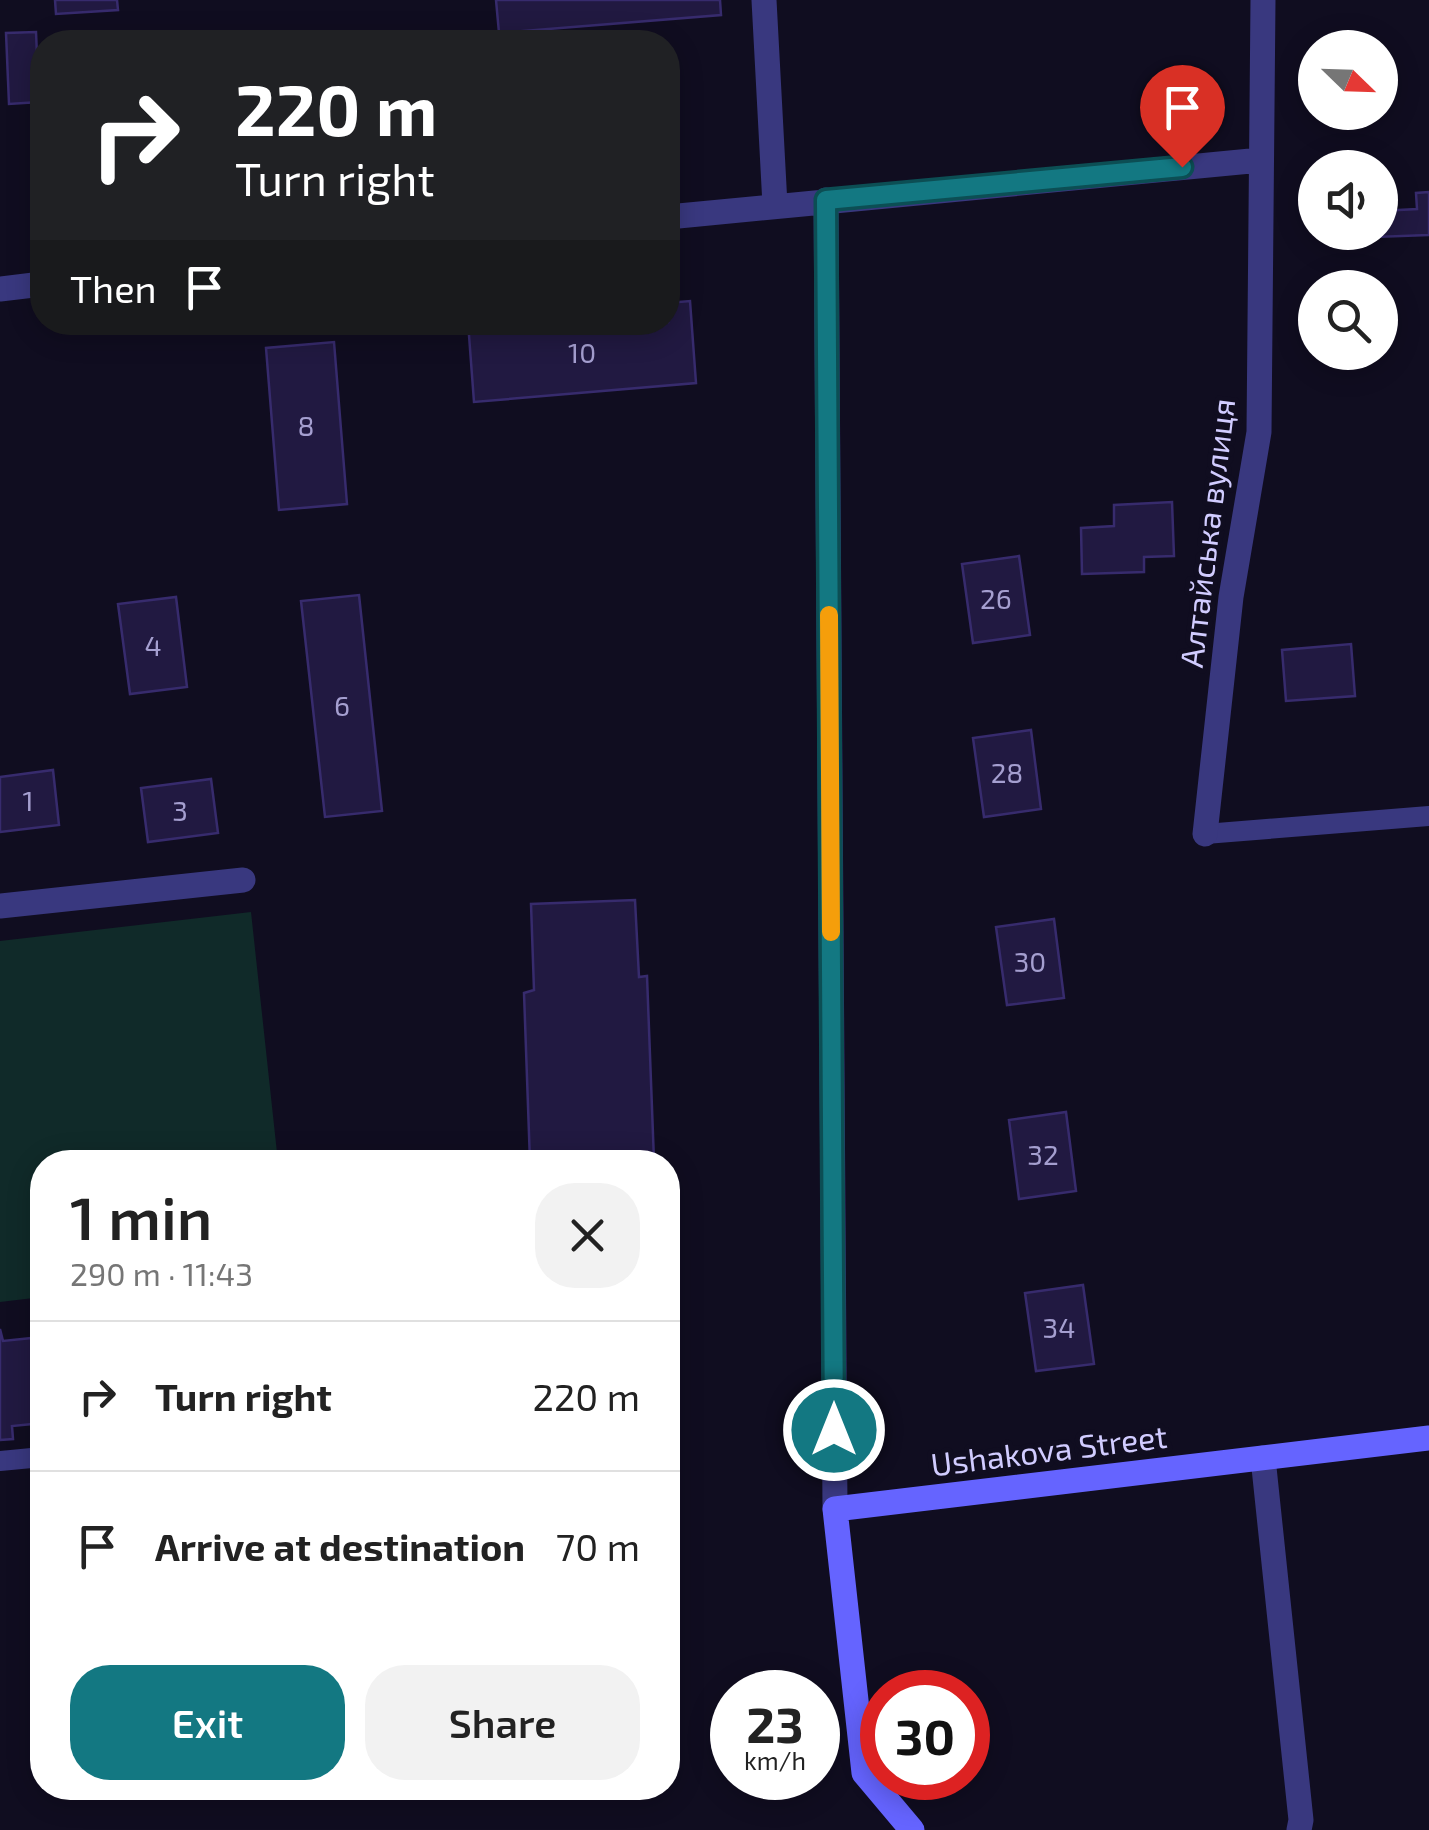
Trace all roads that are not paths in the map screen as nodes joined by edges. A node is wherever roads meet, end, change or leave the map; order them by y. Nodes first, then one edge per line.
1 (764, 0) edge
2 (1263, 0) edge
3 (1262, 160) junction
4 (826, 200) junction
5 (775, 206) junction
6 (680, 216) edge
7 (30, 285) edge
8 (0, 289) edge
9 (1429, 816) edge
10 (1205, 834) joint
11 (244, 880) dead end
12 (0, 906) edge
13 (1429, 1438) edge
14 (30, 1458) edge
15 (1263, 1458) junction
16 (0, 1462) edge
17 (835, 1509) junction
18 (912, 1830) edge
19 (1299, 1830) edge

1 - 5 street
2 - 3 street, Алтайська вулиця
3 - 4 street
3 - 10 street, Алтайська вулиця
4 - 5 street
4 - 17 street
5 - 6 street
7 - 8 street
9 - 10 lane
11 - 12 street
13 - 15 street, Ushakova Street
14 - 16 lane
15 - 17 street, Ushakova Street
15 - 19 street
17 - 18 street

